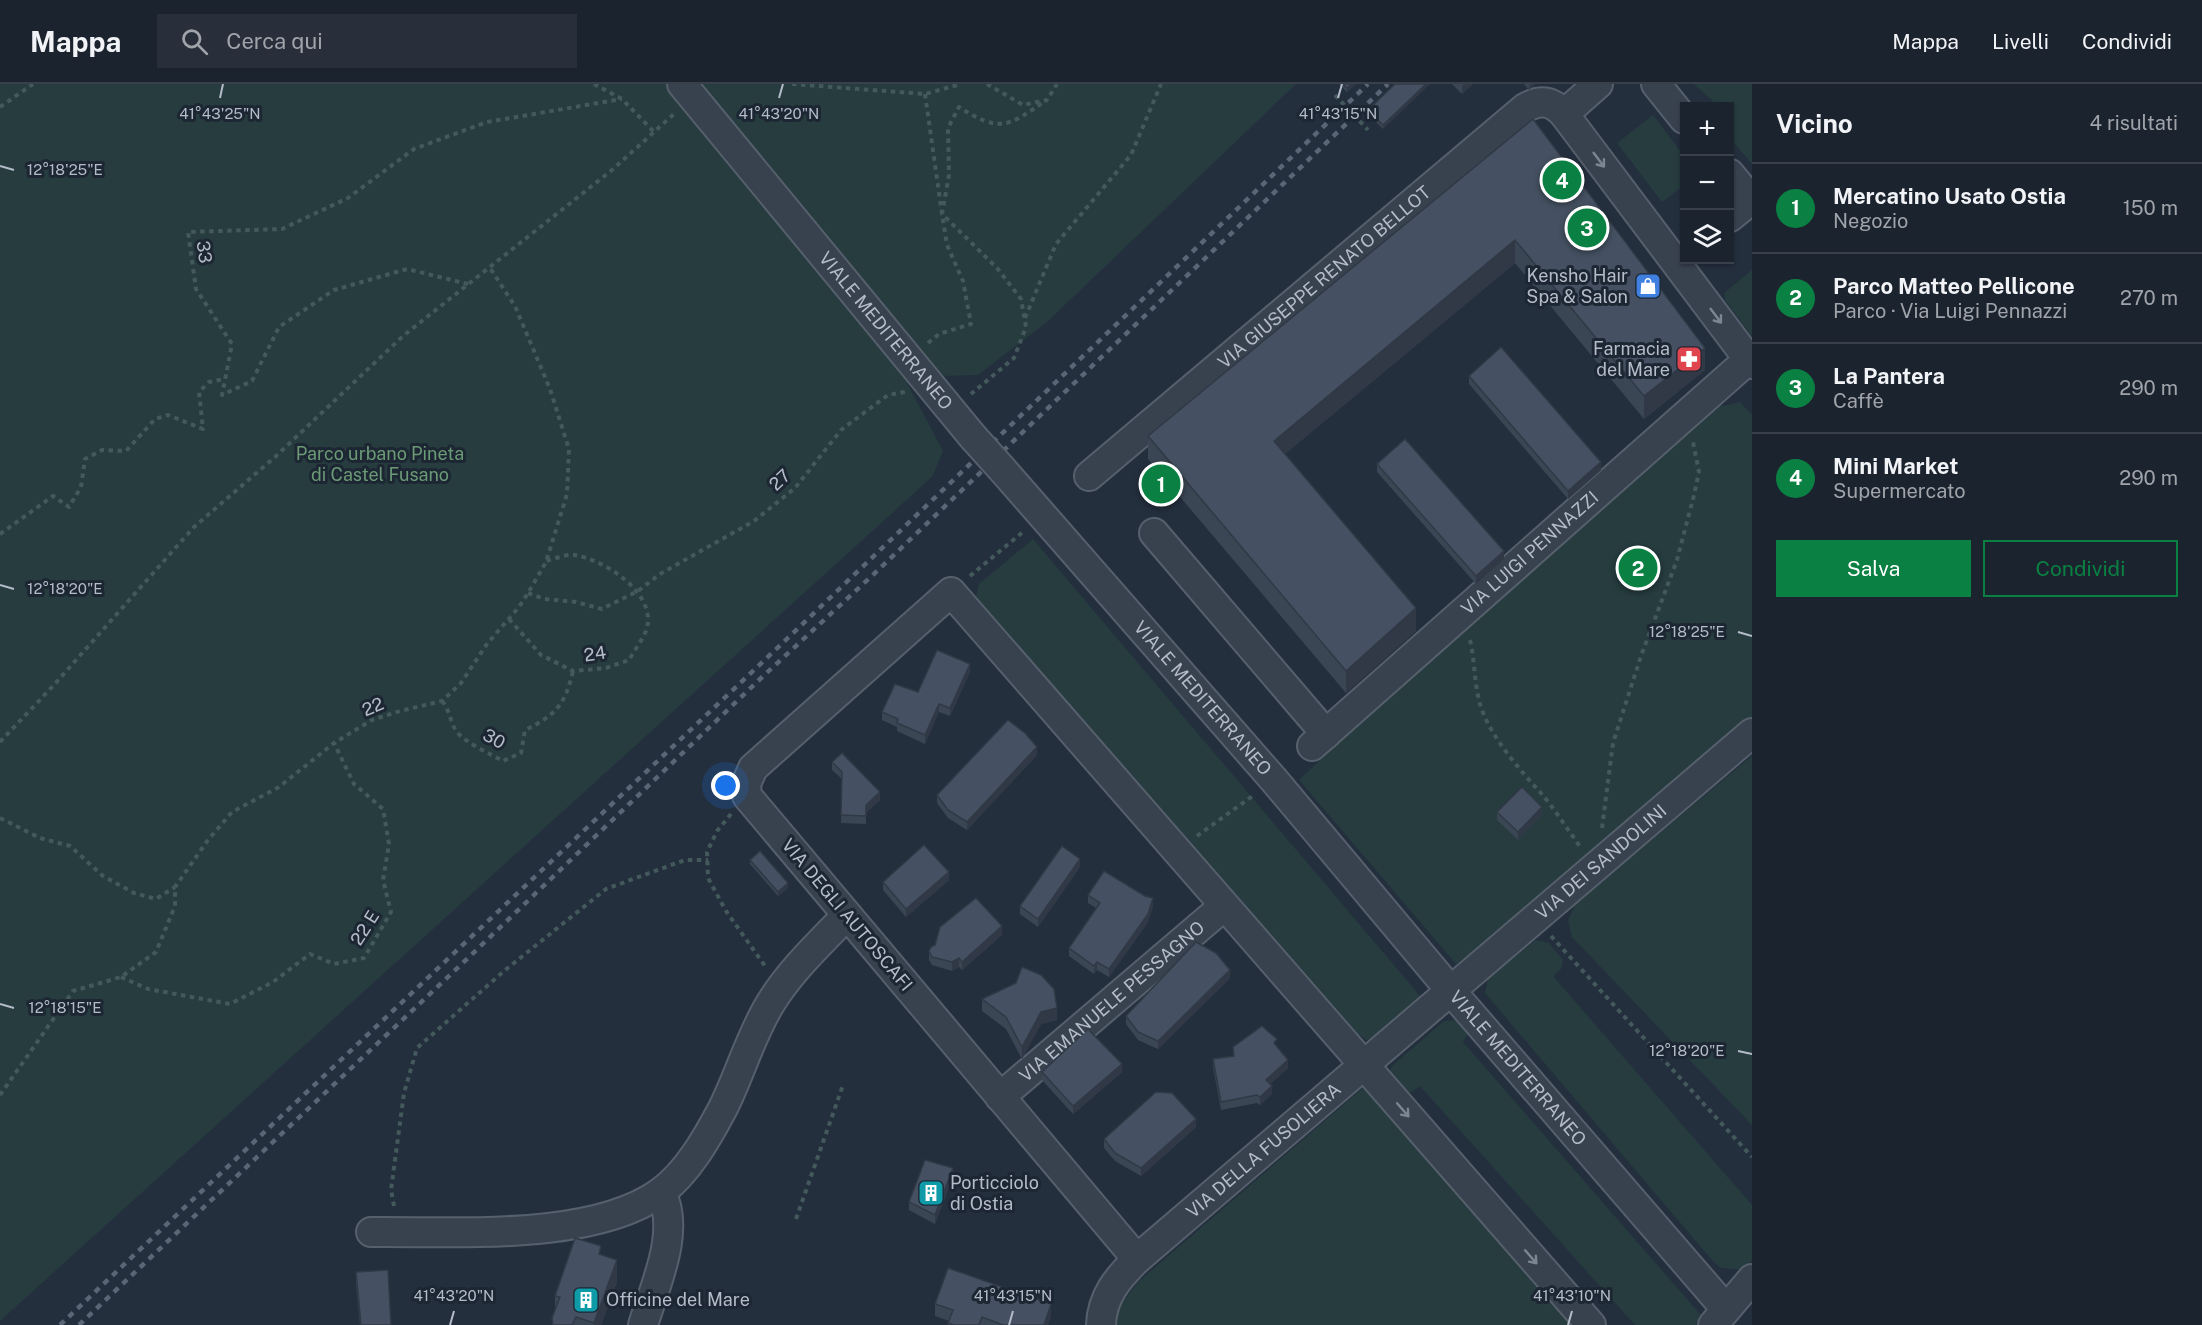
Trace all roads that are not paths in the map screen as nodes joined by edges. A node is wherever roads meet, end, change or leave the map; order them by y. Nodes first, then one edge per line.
1 (1598, 84) edge
2 (1656, 84) edge
3 (687, 90) edge
4 (1564, 114) junction
5 (1680, 114) edge
6 (1734, 183) edge
7 (1744, 206) edge
8 (1679, 257) edge
9 (1750, 362) edge
10 (1089, 476) dead end
11 (1154, 533) dead end
12 (1752, 733) edge
13 (1224, 906) junction
14 (848, 915) junction
15 (1451, 991) junction
16 (1364, 1066) junction
17 (1000, 1097) junction
18 (661, 1192) junction
19 (371, 1232) dead end
20 (1137, 1259) junction
21 (1752, 1279) edge
22 (1720, 1317) edge
23 (643, 1325) edge
24 (1101, 1325) edge
25 (1591, 1325) edge

1 - 4 street
2 - 5 street
3 - 15 street, VIALE MEDITERRANEO, bridge
4 -> 8 street
4 - 10 street, VIA GIUSEPPE RENATO BELLOT
6 - 7 street
8 -> 9 street
9 - 11 street, VIA LUIGI PENNAZZI
12 - 15 street, VIA DEI SANDOLINI
13 - 14 street, VIA DEGLI AUTOSCAFI
13 - 16 street
13 - 17 street, VIA EMANUELE PESSAGNO
14 - 17 street, VIA DEGLI AUTOSCAFI
14 - 18 street
15 - 16 street, VIA DELLA FUSOLIERA
15 - 22 street, VIALE MEDITERRANEO
16 - 20 street, VIA DELLA FUSOLIERA
16 -> 25 street
17 - 20 street, VIA DEGLI AUTOSCAFI
18 - 19 street
18 - 23 street
20 - 24 street, VIA DELLA FUSOLIERA
21 - 22 street

